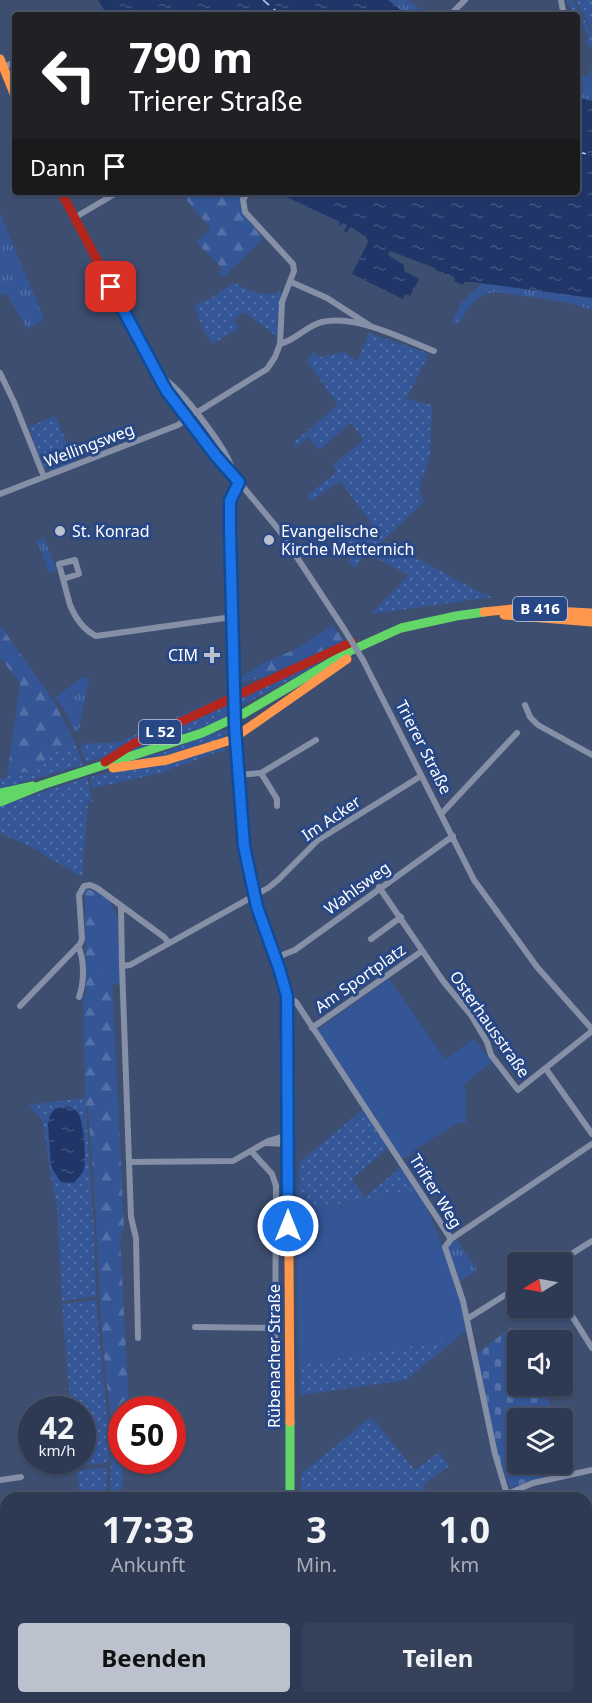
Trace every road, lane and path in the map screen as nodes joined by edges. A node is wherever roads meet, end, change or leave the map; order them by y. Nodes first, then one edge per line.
1 (465, 0) edge
2 (453, 12) dead end
3 (2, 64) edge
4 (12, 89) edge
5 (62, 195) edge
6 (113, 195) edge
7 (246, 195) edge
8 (74, 219) junction
9 (291, 282) junction
10 (372, 328) junction
11 (280, 344) junction
12 (434, 351) dead end
13 (0, 373) edge
14 (192, 416) junction
15 (224, 465) junction
16 (44, 477) junction
17 (236, 479) junction
18 (0, 494) edge
19 (230, 501) junction
20 (63, 579) dead end
21 (489, 613) junction
22 (592, 613) edge
23 (232, 617) junction
24 (592, 622) edge
25 (379, 637) junction
26 (234, 696) junction
27 (525, 705) dead end
28 (236, 732) junction
29 (517, 732) dead end
30 (316, 740) dead end
31 (592, 755) edge
32 (97, 768) junction
33 (261, 773) junction
34 (238, 775) junction
35 (421, 776) junction
36 (42, 785) junction
37 (0, 793) edge
38 (0, 802) edge
39 (277, 806) dead end
40 (442, 813) junction
41 (453, 836) junction
42 (379, 887) junction
43 (254, 896) junction
44 (121, 906) junction
45 (401, 917) junction
46 (371, 939) dead end
47 (169, 943) junction
48 (78, 946) junction
49 (422, 951) junction
50 (275, 958) junction
51 (122, 966) junction
52 (287, 996) junction
53 (79, 997) dead end
54 (20, 1006) dead end
55 (312, 1028) junction
56 (592, 1030) edge
57 (546, 1069) junction
58 (592, 1134) edge
59 (288, 1139) junction
60 (592, 1144) edge
61 (251, 1151) junction
62 (129, 1162) junction
63 (452, 1239) junction
64 (592, 1241) edge
65 (573, 1253) edge
66 (507, 1294) edge
67 (573, 1317) edge
68 (467, 1319) junction
69 (195, 1327) dead end
70 (275, 1328) junction
71 (138, 1338) dead end
72 (592, 1347) edge
73 (275, 1356) dead end
74 (592, 1470) edge
75 (21, 1477) dead end
76 (0, 1480) edge
77 (290, 1492) edge
78 (507, 1492) edge
79 (516, 1492) edge

1 - 2 street
3 - 4 main road
5 - 8 main road, Trierer Straße
6 - 8 street
7 - 9 street
8 - 14 main road, Trierer Straße
9 - 10 street
9 - 11 street
10 - 11 street
10 - 12 street
11 - 14 street, Wellingsweg
13 - 16 street
14 - 15 main road, Trierer Straße
14 - 16 street, Wellingsweg
14 - 17 street, Trierer Straße
15 - 17 main road, Trierer Straße
15 - 19 main road, Rübenacher Straße
16 - 18 street, Wellingsweg
17 - 19 main road, Rübenacher Straße
17 - 35 street, Trierer Straße, bridge
19 - 23 main road, Rübenacher Straße
20 - 23 street
21 - 22 main road, B 416
21 - 24 main road, B 416
21 - 25 main road, B 416
23 - 26 main road, Rübenacher Straße
25 - 26 main road, B 416
25 - 28 main road
25 - 32 main road, B 416
26 - 28 main road, Rübenacher Straße, bridge
26 - 32 main road, L 52
27 - 31 street
28 - 32 main road, L 52
28 - 34 main road, Rübenacher Straße
29 - 40 street
30 - 33 street
32 - 36 main road, L 52
33 - 34 street
33 - 39 street
34 - 43 main road, Rübenacher Straße
35 - 40 street, Trierer Straße
35 - 43 street, Im Acker
36 - 37 main road, L 52
36 - 38 main road, L 52
40 - 41 street, Trierer Straße
41 - 42 street, Wahlsweg
41 - 56 street, Trierer Straße
42 - 45 street, Osterhausstraße
42 - 50 street, Wahlsweg
43 - 47 street, Im Acker
43 - 50 main road, Rübenacher Straße
44 - 47 street
44 - 48 street
44 - 51 street
45 - 46 street
45 - 49 street, Osterhausstraße
47 - 51 street, Im Acker
48 - 53 street
48 - 54 street
49 - 55 street, Am Sportplatz
49 - 57 street, Osterhausstraße
50 - 52 main road, Rübenacher Straße
51 - 62 street
52 - 55 street, Trifter Weg
52 - 59 main road, Rübenacher Straße
55 - 63 street, Trifter Weg
56 - 57 street
57 - 58 street
59 - 61 street
59 - 77 main road, Rübenacher Straße
60 - 63 street
61 - 62 street
61 - 70 street, Rübenacher Straße
62 - 71 street
63 - 68 street, Trifter Weg
64 - 65 street
66 - 68 street
67 - 72 street
68 - 78 street, Trifter Weg
69 - 70 street, Rübenacher Straße
70 - 73 street, Rübenacher Straße
74 - 79 street
75 - 76 street

